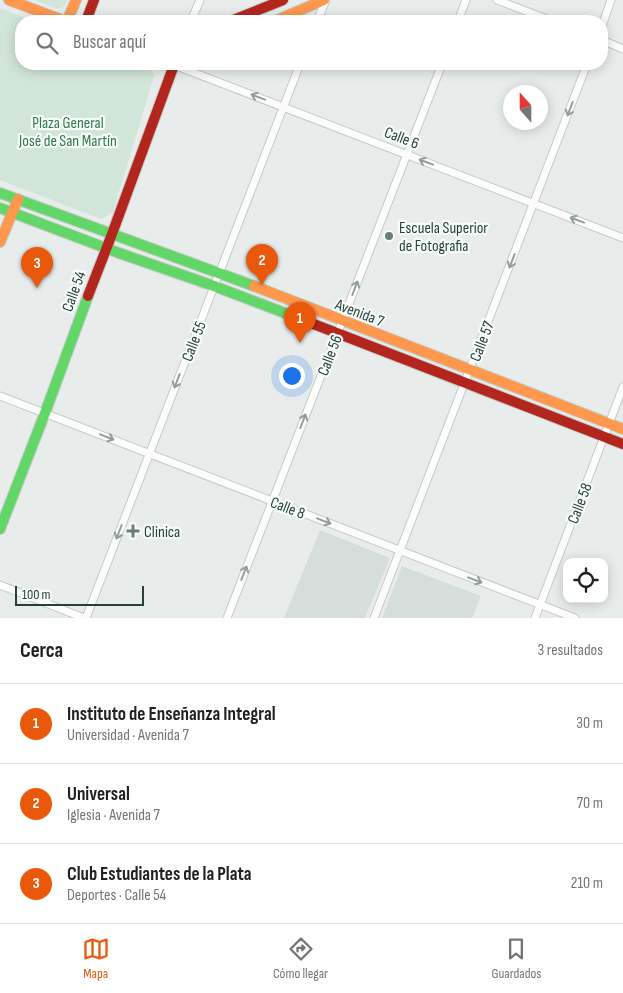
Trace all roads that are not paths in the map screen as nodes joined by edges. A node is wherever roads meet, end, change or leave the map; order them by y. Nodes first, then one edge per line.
1 (9, 0) edge
2 (76, 0) edge
3 (94, 0) edge
4 (200, 0) edge
5 (282, 0) edge
6 (325, 0) edge
7 (466, 0) edge
8 (497, 0) edge
9 (611, 0) edge
10 (50, 15) edge
11 (69, 15) edge
12 (88, 15) edge
13 (194, 15) edge
14 (246, 15) edge
15 (289, 15) edge
16 (319, 15) edge
17 (460, 15) edge
18 (536, 15) edge
19 (606, 15) edge
20 (608, 43) edge
21 (623, 49) edge
22 (172, 70) edge
23 (189, 70) edge
24 (298, 70) edge
25 (440, 70) edge
26 (585, 70) edge
27 (283, 107) junction
28 (406, 154) junction
29 (18, 199) junction
30 (1, 200) edge
31 (534, 203) junction
32 (12, 214) junction
33 (112, 234) junction
34 (623, 238) edge
35 (0, 242) edge
36 (106, 248) junction
37 (219, 273) junction
38 (214, 286) junction
39 (342, 321) junction
40 (337, 334) junction
41 (470, 370) junction
42 (465, 383) junction
43 (623, 387) edge
44 (0, 396) edge
45 (45, 413) junction
46 (609, 424) junction
47 (623, 429) edge
48 (604, 437) junction
49 (623, 444) edge
50 (149, 454) junction
51 (272, 501) junction
52 (0, 529) edge
53 (400, 551) junction
54 (0, 586) edge
55 (540, 605) junction
56 (85, 618) edge
57 (227, 618) edge
58 (374, 618) edge
59 (535, 618) edge
60 (575, 618) edge

1 - 10 main road
2 - 11 main road
3 - 12 main road
4 - 13 street
5 - 14 main road
6 - 15 main road
6 - 16 street
7 - 17 street
8 - 18 street
9 - 19 street
20 - 21 street
22 - 33 main road, Calle 54
27 -> 23 street, Calle 6
24 - 27 street, Calle 55
25 - 28 street, Calle 56
26 -> 31 street, Calle 57
27 - 28 street, Calle 6
27 - 37 street, Calle 55
31 -> 28 street, Calle 6
39 -> 28 street, Calle 56
29 - 30 main road, Avenida 7
29 - 32 main road
29 - 33 main road, Avenida 7
30 - 32 main road, Avenida 7
34 -> 31 street, Calle 6
31 -> 41 street, Calle 57
32 - 35 main road
32 - 36 main road, Avenida 7
33 - 36 main road, Calle 54
33 - 37 main road, Avenida 7
36 - 38 main road, Avenida 7
36 - 45 main road, Calle 54
37 - 38 street, Calle 55
37 - 39 main road, Avenida 7
38 - 40 main road, Avenida 7
38 -> 50 street, Calle 55
39 - 40 street, Calle 56
39 - 41 main road, Avenida 7
40 - 42 main road, Avenida 7
51 -> 40 street, Calle 56
41 - 42 street, Calle 57
41 - 46 main road, Avenida 7
42 - 48 main road, Avenida 7
42 - 53 street, Calle 57
43 - 46 street, Calle 58
44 - 45 street, Calle 8
45 -> 50 street, Calle 8
45 - 52 main road, Calle 54
46 - 47 main road, Avenida 7
46 - 48 street, Calle 58
48 - 49 main road, Avenida 7
48 - 55 street, Calle 58
50 - 51 street, Calle 8
50 -> 56 street, Calle 55
51 -> 53 street, Calle 8
57 -> 51 street, Calle 56
53 -> 55 street, Calle 8
53 - 58 street, Calle 57
54 - 56 street
55 - 59 street, Calle 58
55 - 60 street, Calle 8

